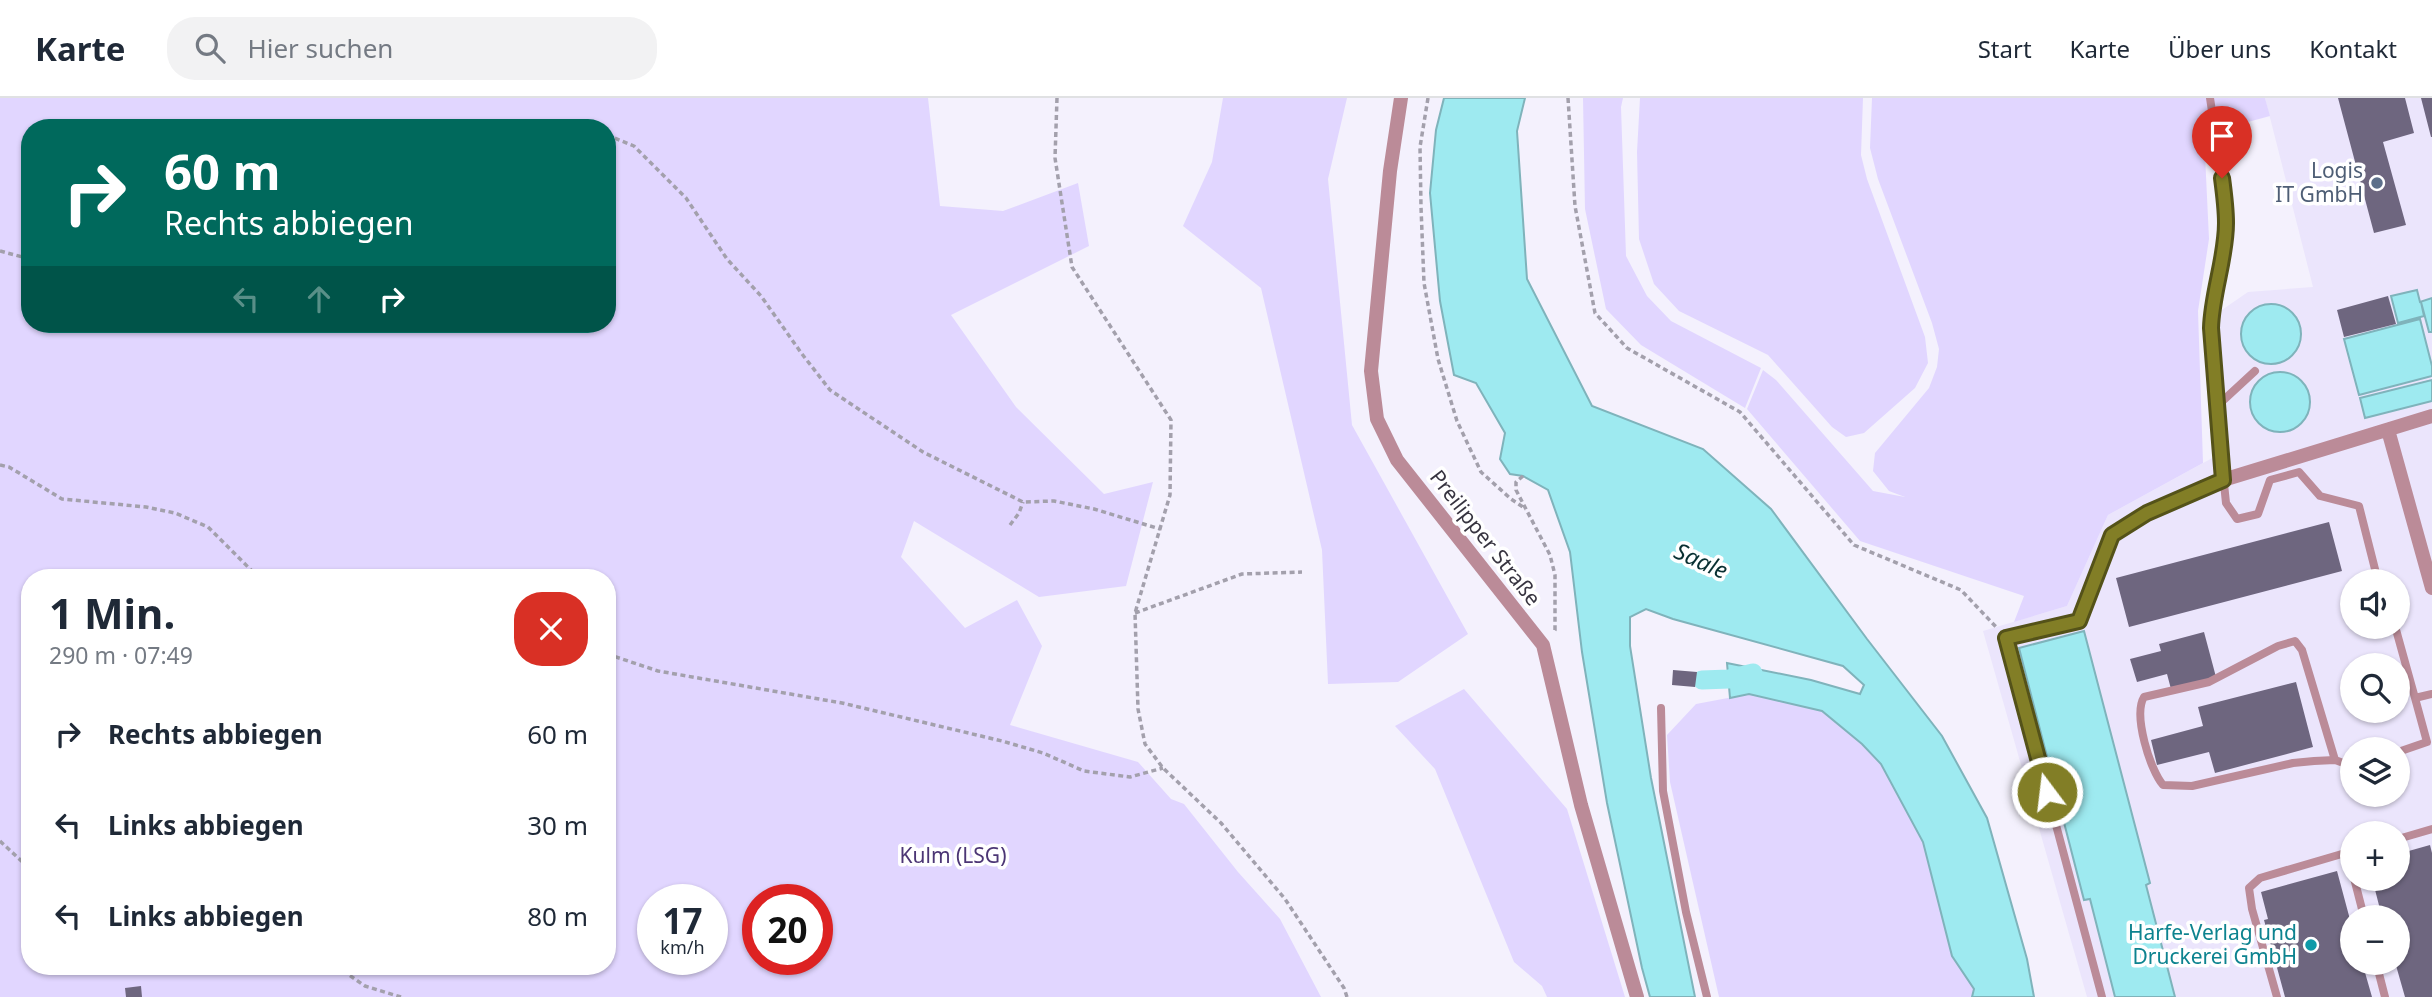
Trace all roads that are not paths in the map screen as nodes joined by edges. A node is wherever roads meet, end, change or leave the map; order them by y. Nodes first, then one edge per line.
1 (1401, 98) edge
2 (2210, 98) edge
3 (2255, 371) dead end
4 (2216, 407) junction
5 (2432, 416) edge
6 (2388, 430) junction
7 (2223, 480) junction
8 (2375, 569) edge
9 (2432, 588) edge
10 (2399, 639) edge
11 (2432, 694) edge
12 (2415, 698) junction
13 (1661, 708) dead end
14 (2410, 748) edge
15 (2335, 760) junction
16 (2340, 762) edge
17 (2432, 830) edge
18 (2410, 836) edge
19 (2340, 855) edge
20 (2379, 975) edge
21 (1637, 997) edge
22 (1707, 997) edge
23 (2102, 997) edge
24 (2277, 997) edge
25 (2385, 997) edge

1 - 21 street, Preilipper Straße
2 - 4 lane
3 - 4 lane
4 - 7 lane
5 - 6 street
6 - 7 street
6 - 9 street
7 - 8 lane
7 - 23 lane
10 - 12 lane
11 - 12 lane
12 - 14 lane
13 - 22 lane
15 - 15 lane
15 - 16 lane
17 - 18 lane
19 - 24 lane
20 - 25 lane

